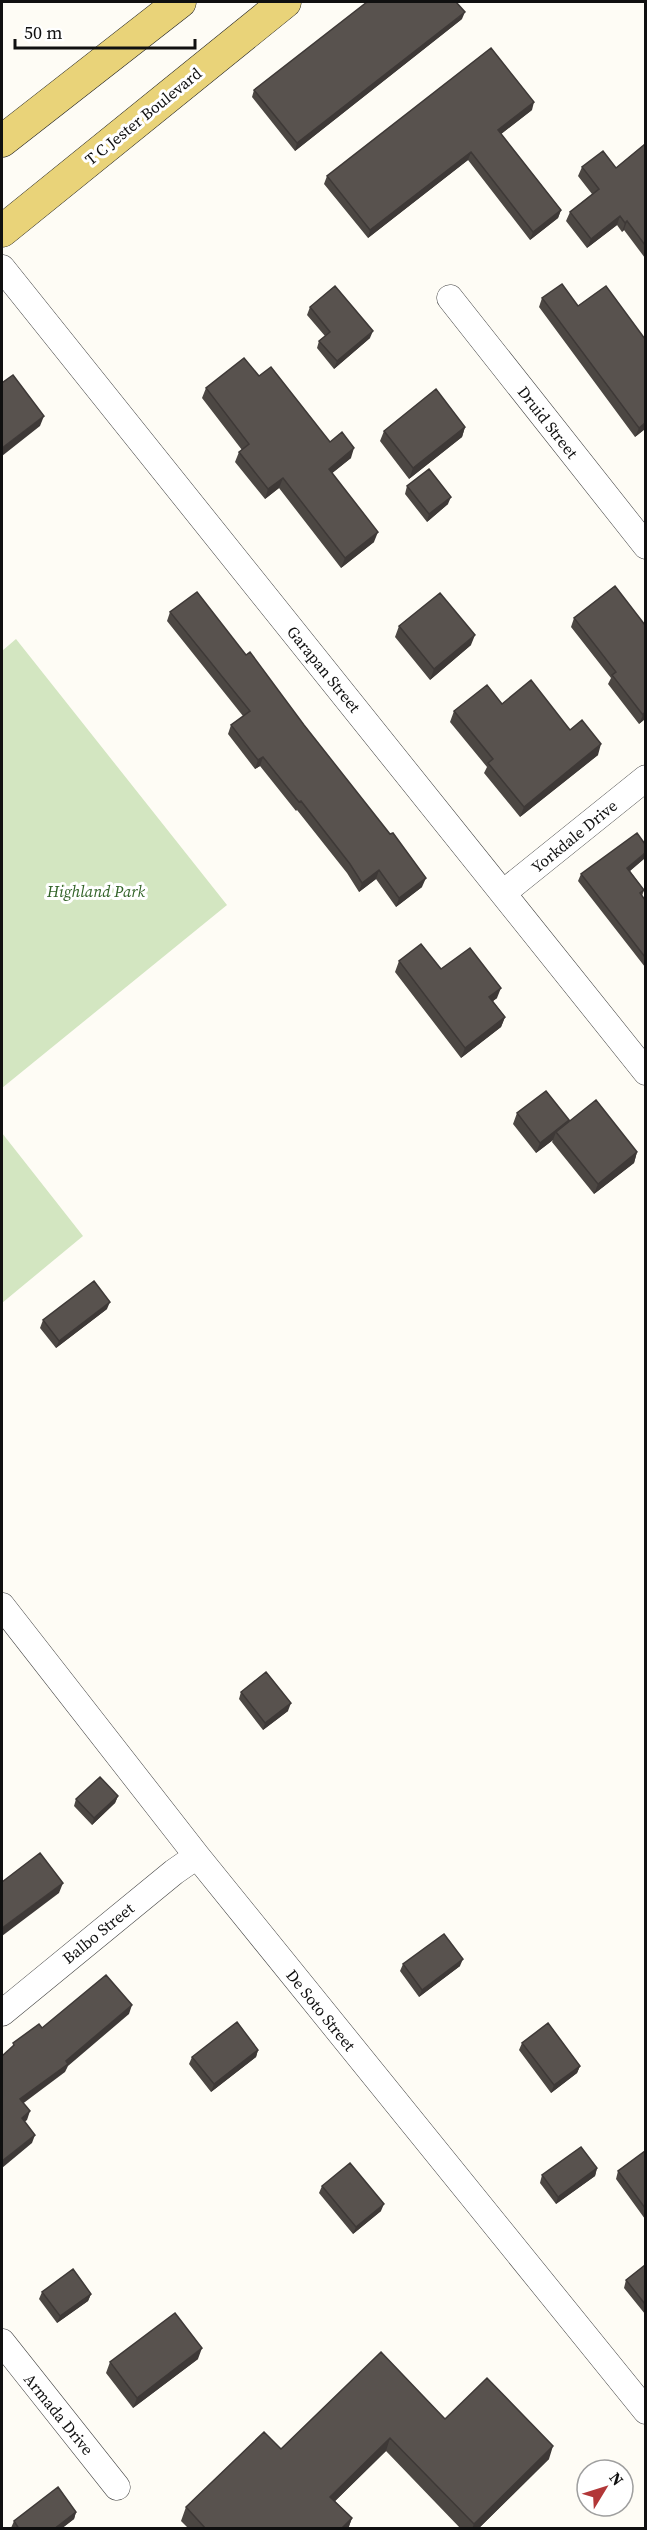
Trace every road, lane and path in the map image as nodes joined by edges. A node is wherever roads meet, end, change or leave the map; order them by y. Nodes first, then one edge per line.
1 (180, 2) edge
2 (285, 2) edge
3 (2, 141) edge
4 (2, 231) edge
5 (2, 268) edge
6 (450, 298) dead end
7 (645, 546) edge
8 (645, 778) edge
9 (503, 893) junction
10 (645, 1072) edge
11 (2, 1606) edge
12 (197, 1856) junction
13 (2, 2013) edge
14 (2, 2342) edge
15 (645, 2411) edge
16 (117, 2487) dead end

1 - 3 main road
2 - 4 main road, T C Jester Boulevard
5 - 9 street, Garapan Street
6 - 7 street, Druid Street
8 - 9 street, Yorkdale Drive
9 - 10 street, Garapan Street
11 - 12 street, De Soto Street
12 - 13 street, Balbo Street
12 - 15 street, De Soto Street
14 - 16 street, Armada Drive

